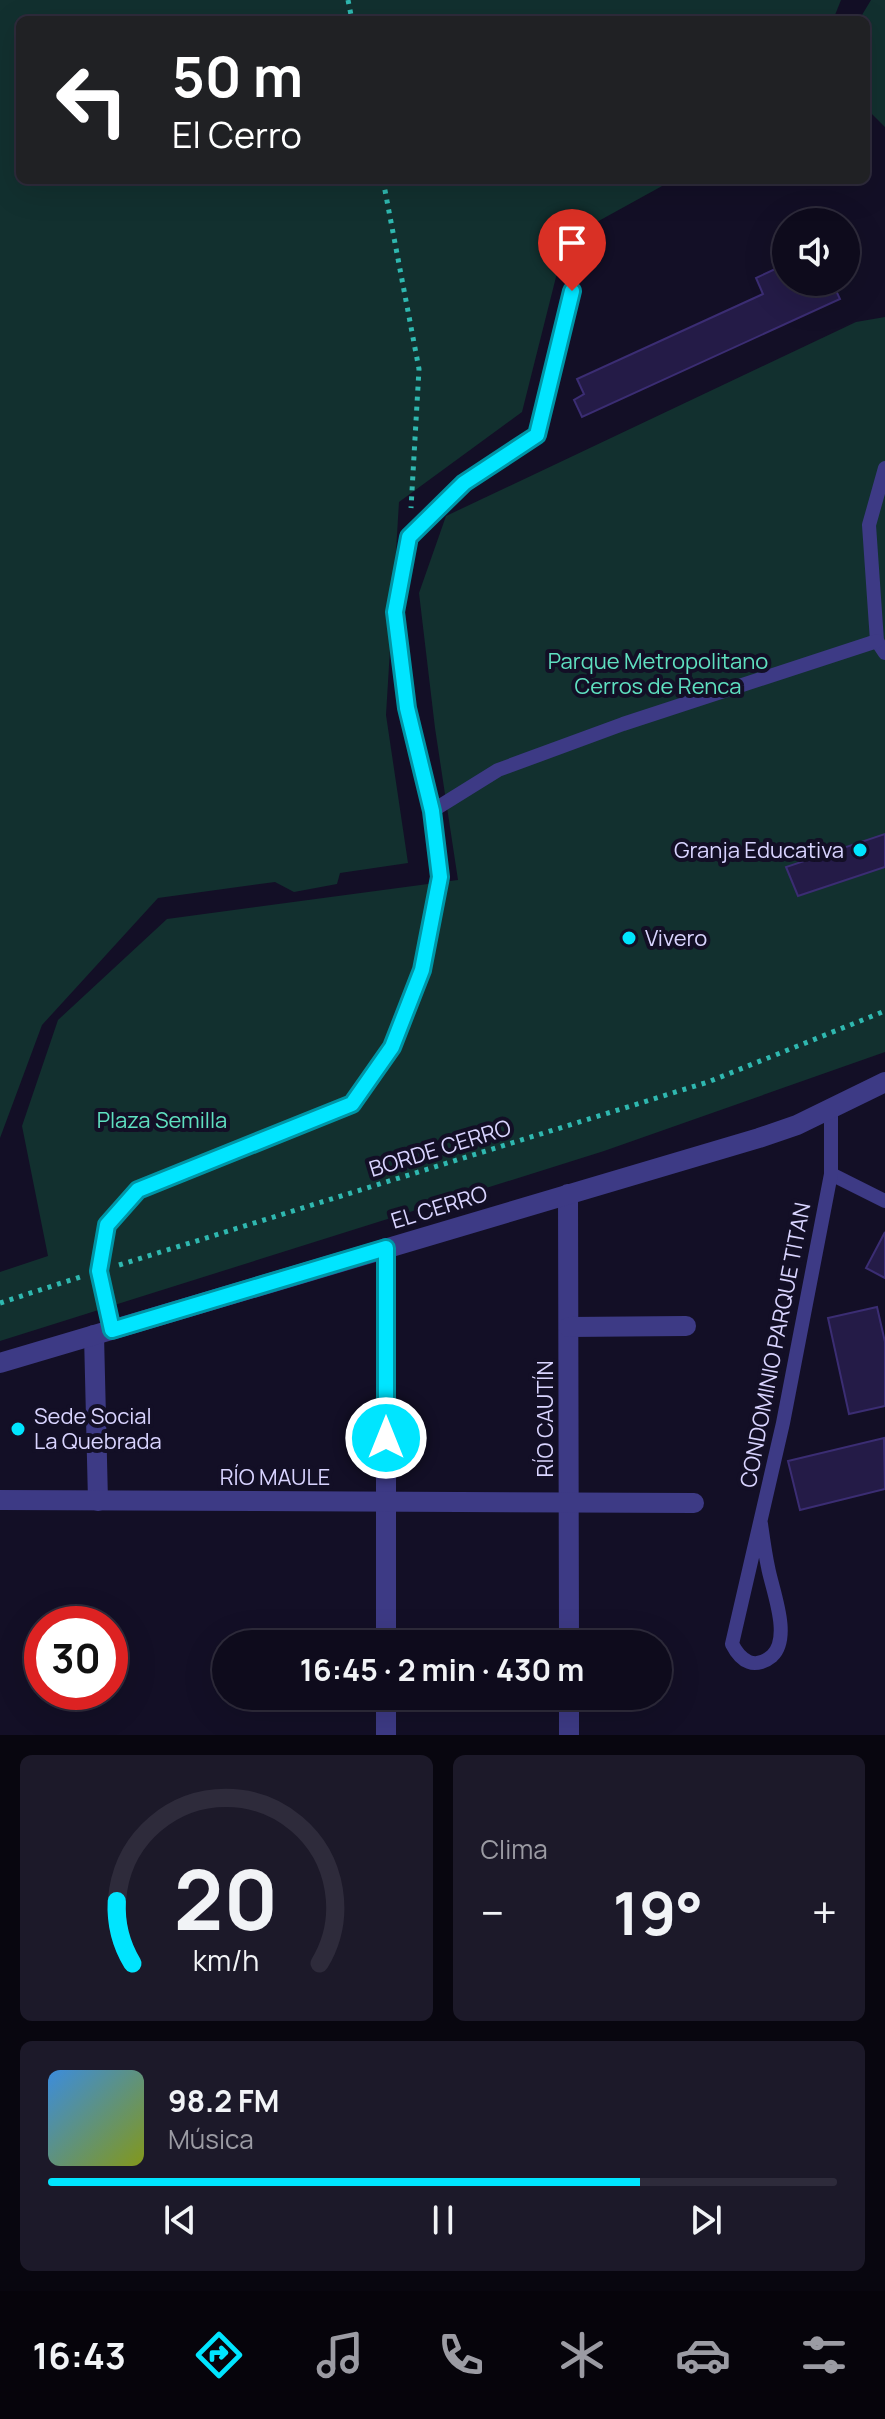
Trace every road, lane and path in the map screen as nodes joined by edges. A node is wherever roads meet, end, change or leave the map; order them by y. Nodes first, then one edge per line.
1 (384, 184) edge
2 (572, 291) dead end
3 (885, 468) edge
4 (409, 537) junction
5 (881, 647) edge
6 (432, 811) junction
7 (885, 1011) edge
8 (885, 1082) edge
9 (831, 1106) junction
10 (831, 1174) junction
11 (568, 1194) junction
12 (885, 1201) edge
13 (386, 1248) junction
14 (99, 1271) junction
15 (0, 1303) edge
16 (686, 1326) dead end
17 (569, 1327) junction
18 (103, 1332) junction
19 (0, 1363) edge
20 (0, 1500) edge
21 (98, 1501) junction
22 (386, 1502) junction
23 (569, 1503) junction
24 (694, 1503) dead end
25 (761, 1524) junction
26 (386, 1630) edge
27 (569, 1630) edge
28 (386, 1710) edge
29 (569, 1710) edge
30 (386, 1735) edge
31 (569, 1735) edge

1 - 4 path
2 - 4 lane
3 - 5 lane
4 - 6 lane
5 - 6 lane
6 - 14 lane
7 - 14 path, BORDE CERRO
8 - 9 street, EL CERRO
9 - 10 lane, CONDOMINIO PARQUE TITAN
9 - 11 street, EL CERRO
10 - 12 lane
10 - 25 lane, CONDOMINIO PARQUE TITAN
11 - 13 street, EL CERRO
11 - 17 street, RÍO CAUTÍN
13 - 18 street, EL CERRO
13 - 22 street
14 - 15 path, BORDE CERRO
14 - 18 lane
16 - 17 street
17 - 23 street, RÍO CAUTÍN
18 - 19 street, EL CERRO
18 - 21 street
20 - 21 street, RÍO MAULE
21 - 22 street, RÍO MAULE
22 - 23 street, RÍO MAULE
22 - 26 street
23 - 24 street, RÍO MAULE
23 - 27 street, RÍO CAUTÍN
25 - 25 lane, CONDOMINIO PARQUE TITAN
28 - 30 street
29 - 31 street

